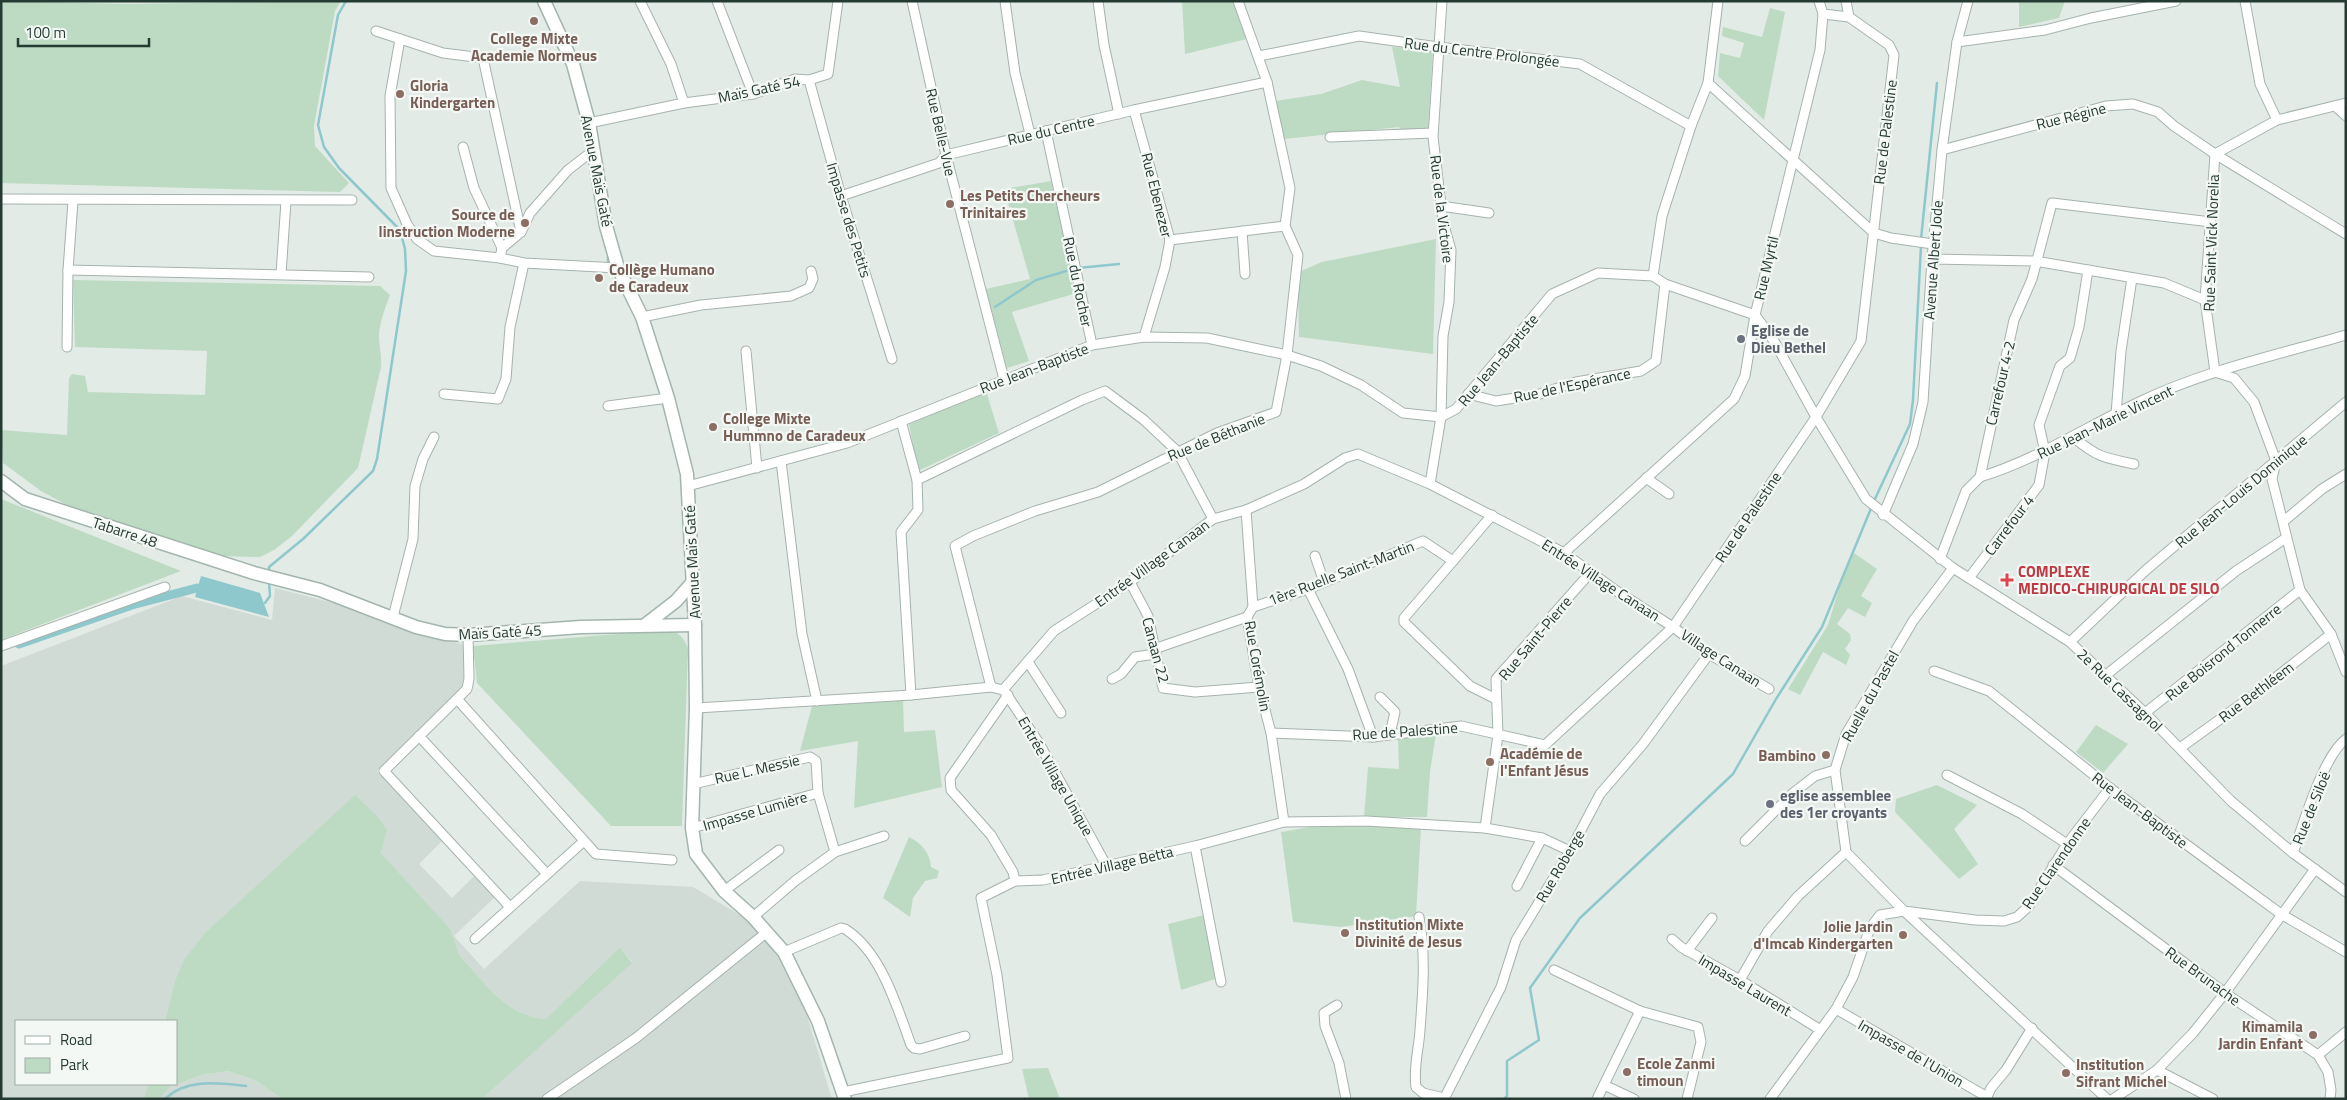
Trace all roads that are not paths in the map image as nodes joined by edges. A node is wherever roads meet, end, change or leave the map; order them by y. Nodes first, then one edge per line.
1 (544, 1) edge
2 (640, 1) edge
3 (717, 1) edge
4 (838, 1) edge
5 (912, 1) edge
6 (1005, 1) edge
7 (1098, 1) edge
8 (1238, 1) edge
9 (1442, 1) edge
10 (1718, 1) edge
11 (1819, 1) edge
12 (1846, 1) edge
13 (1968, 1) edge
14 (2176, 1) edge
15 (2245, 1) edge
16 (1823, 14) junction
17 (1849, 17) junction
18 (376, 31) dead end
19 (400, 39) junction
20 (1957, 42) junction
21 (1438, 48) junction
22 (1259, 56) junction
23 (809, 80) junction
24 (1267, 82) junction
25 (1708, 83) junction
26 (753, 94) junction
27 (684, 103) junction
28 (2346, 103) edge
29 (2335, 106) junction
30 (1134, 110) junction
31 (1119, 114) junction
32 (2346, 116) edge
33 (2277, 120) junction
34 (589, 123) junction
35 (1691, 126) junction
36 (1046, 131) junction
37 (1433, 133) junction
38 (1030, 134) junction
39 (1330, 136) dead end
40 (463, 147) dead end
41 (594, 150) junction
42 (1942, 150) junction
43 (2215, 154) junction
44 (946, 155) junction
45 (1792, 158) junction
46 (841, 196) junction
47 (1, 199) edge
48 (352, 200) dead end
49 (73, 201) junction
50 (286, 201) junction
51 (1441, 206) junction
52 (1489, 213) dead end
53 (2211, 222) junction
54 (1285, 226) junction
55 (1242, 231) junction
56 (521, 232) junction
57 (1874, 233) junction
58 (2346, 234) edge
59 (1170, 240) junction
60 (1933, 244) junction
61 (502, 248) junction
62 (500, 258) junction
63 (1932, 258) junction
64 (2035, 261) junction
65 (524, 263) junction
66 (618, 268) junction
67 (68, 270) junction
68 (2088, 270) junction
69 (811, 271) dead end
70 (281, 274) junction
71 (1245, 274) dead end
72 (1653, 276) junction
73 (369, 277) dead end
74 (2132, 278) junction
75 (1665, 284) junction
76 (2206, 300) junction
77 (1755, 316) junction
78 (642, 317) junction
79 (2346, 335) edge
80 (1144, 337) junction
81 (1092, 345) junction
82 (67, 347) dead end
83 (746, 351) dead end
84 (1287, 355) junction
85 (892, 360) dead end
86 (2215, 372) junction
87 (1004, 379) junction
88 (444, 394) dead end
89 (1468, 394) junction
90 (668, 398) junction
91 (2346, 402) edge
92 (608, 406) dead end
93 (2116, 414) junction
94 (1441, 417) junction
95 (1816, 417) junction
96 (901, 421) junction
97 (434, 437) dead end
98 (2073, 437) junction
99 (1177, 451) junction
100 (2045, 452) junction
101 (780, 461) junction
102 (2276, 461) junction
103 (2134, 464) dead end
104 (757, 468) junction
105 (2346, 474) edge
106 (1980, 477) junction
107 (1646, 478) junction
108 (917, 480) junction
109 (1, 481) edge
110 (1430, 484) junction
111 (688, 486) junction
112 (1669, 494) dead end
113 (1246, 510) junction
114 (1880, 512) junction
115 (1492, 516) junction
116 (1213, 519) junction
117 (2284, 521) junction
118 (2286, 538) junction
119 (1564, 553) junction
120 (1315, 556) dead end
121 (1940, 559) junction
122 (1453, 561) junction
123 (1953, 568) junction
124 (254, 573) joint
125 (1590, 573) junction
126 (1969, 578) junction
127 (1130, 582) junction
128 (1324, 582) junction
129 (692, 583) junction
130 (165, 587) dead end
131 (1308, 589) junction
132 (2300, 590) junction
133 (1253, 607) junction
134 (1246, 617) junction
135 (393, 618) junction
136 (695, 624) junction
137 (645, 625) junction
138 (1673, 627) junction
139 (2331, 634) junction
140 (468, 635) junction
141 (2070, 642) junction
142 (1, 646) edge
143 (1154, 651) junction
144 (1709, 654) junction
145 (1028, 662) junction
146 (1934, 671) dead end
147 (2346, 672) edge
148 (2106, 675) junction
149 (1112, 679) dead end
150 (991, 687) junction
151 (1259, 687) junction
152 (1770, 689) dead end
153 (1006, 693) junction
154 (911, 695) junction
155 (1380, 697) dead end
156 (457, 699) junction
157 (1496, 699) junction
158 (817, 701) junction
159 (696, 708) junction
160 (2145, 713) junction
161 (1061, 714) dead end
162 (1271, 733) junction
163 (1390, 734) junction
164 (1498, 735) junction
165 (419, 736) junction
166 (1373, 737) junction
167 (2346, 739) edge
168 (2180, 748) junction
169 (1834, 770) junction
170 (1947, 775) dead end
171 (693, 784) junction
172 (2110, 788) junction
173 (818, 793) junction
174 (1284, 822) junction
175 (692, 828) junction
176 (1485, 828) junction
177 (884, 836) dead end
178 (1542, 838) junction
179 (584, 841) junction
180 (1745, 841) dead end
181 (2067, 844) junction
182 (1195, 846) junction
183 (779, 850) dead end
184 (1570, 851) junction
185 (835, 852) junction
186 (1846, 852) junction
187 (2293, 853) junction
188 (672, 860) dead end
189 (1106, 864) junction
190 (2053, 865) junction
191 (2315, 869) junction
192 (547, 874) junction
193 (1015, 881) junction
194 (1517, 886) dead end
195 (724, 891) junction
196 (2346, 892) edge
197 (510, 907) junction
198 (1904, 911) junction
199 (2281, 914) junction
200 (753, 917) junction
201 (1419, 917) dead end
202 (1712, 918) dead end
203 (766, 932) junction
204 (474, 939) dead end
205 (1672, 939) dead end
206 (1688, 951) junction
207 (784, 952) junction
208 (2346, 952) edge
209 (1554, 970) dead end
210 (1740, 980) junction
211 (1221, 982) dead end
212 (2225, 993) junction
213 (1337, 1005) dead end
214 (1836, 1009) junction
215 (1640, 1011) junction
216 (2032, 1028) junction
217 (1819, 1029) junction
218 (2346, 1032) edge
219 (965, 1036) dead end
220 (2318, 1055) junction
221 (2157, 1070) junction
222 (1604, 1085) junction
223 (844, 1095) edge
224 (1987, 1098) edge
225 (547, 1099) edge
226 (1346, 1099) edge
227 (1444, 1099) edge
228 (1598, 1099) edge
229 (1634, 1099) edge
230 (1687, 1099) edge
231 (1770, 1099) edge
232 (2107, 1099) edge
233 (2114, 1099) edge
234 (2213, 1099) edge
235 (2330, 1099) edge

1 - 34 street, Avenue Maïs Gaté
2 - 27 street
3 - 26 street
4 - 23 street, Maïs Gaté 54
5 - 44 street, Rue Belle-Vue
6 - 38 street
7 - 31 street
8 - 22 street
9 - 21 street, Rue de la Victoire
10 - 25 street
11 - 16 street, Rue Myrtil
12 - 17 street
13 - 20 street, Avenue Albert Jode
14 - 20 street
15 - 33 street
16 - 17 street, Rue de Palestine
16 - 45 street, Rue Myrtil
17 - 57 street, Rue de Palestine
18 - 19 street
19 - 56 street
19 - 62 street
20 - 42 street, Avenue Albert Jode
21 - 22 street, Rue du Centre Prolongée
21 - 35 street, Rue du Centre Prolongée
21 - 37 street, Rue de la Victoire
22 - 24 street
23 - 26 street, Maïs Gaté 54
23 - 46 street, Impasse des Petits
24 - 30 street, Rue du Centre
24 - 54 street
25 - 35 street
25 - 45 street
26 - 27 street, Maïs Gaté 54
27 - 34 street, Maïs Gaté 54
28 - 29 street, Rue Saint Vick Norelia
29 - 32 street
29 - 33 street, Rue Saint Vick Norelia
30 - 31 street, Rue du Centre
30 - 59 street, Rue Ebenezer
31 - 36 street, Rue du Centre
33 - 43 street, Rue Saint Vick Norelia
34 - 41 street, Avenue Maïs Gaté
35 - 72 street
36 - 38 street, Rue du Centre
36 - 81 street, Rue du Rocher
37 - 39 street
37 - 51 street, Rue de la Victoire
38 - 44 street, Rue du Centre
40 - 61 street
41 - 56 street
41 - 66 street, Avenue Maïs Gaté
42 - 43 street, Rue Régine
42 - 60 street, Avenue Albert Jode
43 - 53 street, Rue Saint Vick Norelia
43 - 58 street, Rue Régine
44 - 46 street, Rue du Centre
44 - 87 street, Rue Belle-Vue
45 - 57 street
45 - 77 street, Rue Myrtil
46 - 85 street, Impasse des Petits
47 - 49 street
48 - 50 street
49 - 50 street
49 - 67 street
50 - 70 street
51 - 52 street
51 - 94 street, Rue de la Victoire
53 - 64 street, Carrefour 4-2
53 - 76 street, Rue Saint Vick Norelia
54 - 55 street
54 - 84 street, Rue de Béthanie
55 - 59 street
55 - 71 street
56 - 61 street
57 - 60 street
57 - 95 street, Rue de Palestine
59 - 80 street, Rue Ebenezer
60 - 63 street, Avenue Albert Jode
61 - 62 street
62 - 65 street
63 - 64 street
63 - 114 street, Avenue Albert Jode
64 - 68 street
64 - 106 street, Carrefour 4-2
65 - 66 street
65 - 88 street
66 - 78 street, Avenue Maïs Gaté
67 - 70 street
67 - 82 street
68 - 74 street
68 - 100 street, Carrefour 4
69 - 78 street
70 - 73 street
72 - 75 street
72 - 89 street, Rue Jean-Baptiste
74 - 76 street
74 - 93 street
75 - 77 street
75 - 89 street, Rue de l'Espérance
76 - 86 street, Rue Saint Vick Norelia
77 - 95 street
77 - 107 street, Rue Myrtil
78 - 90 street, Avenue Maïs Gaté
79 - 86 street, Rue Jean-Marie Vincent
80 - 81 street, Rue Jean-Baptiste
80 - 84 street, Rue Jean-Baptiste
81 - 87 street, Rue Jean-Baptiste
83 - 104 street
84 - 94 street, Rue Jean-Baptiste
84 - 99 street, Rue de Béthanie
86 - 93 street, Rue Jean-Marie Vincent
86 - 102 street
87 - 96 street, Rue Jean-Baptiste
89 - 94 street, Rue Jean-Baptiste
90 - 92 street
90 - 111 street, Avenue Maïs Gaté
91 - 102 street, Rue Jean-Louis Dominique
93 - 98 street, Rue Jean-Marie Vincent
94 - 110 street, Rue de la Victoire
95 - 114 street, 2e Rue Cassagnol
95 - 138 street, Rue de Palestine
96 - 101 street, Rue Jean-Baptiste
96 - 108 street
97 - 135 street
98 - 100 street, Rue Jean-Marie Vincent
98 - 103 street
99 - 108 street
99 - 116 street
99 - 150 street, Rue de Béthanie
100 - 106 street, Rue Jean-Marie Vincent
100 - 126 street, Carrefour 4
101 - 104 street, Rue Jean-Baptiste
101 - 158 street
102 - 117 street
102 - 141 street, Rue Jean-Louis Dominique
104 - 111 street, Rue Jean-Baptiste
105 - 117 street
106 - 121 street, Carrefour 4-2
107 - 112 street
107 - 119 street, Rue Myrtil
108 - 154 street
109 - 124 street, Tabarre 48
110 - 113 street, Entrée Village Canaan
110 - 115 street, Entrée Village Canaan
111 - 129 street, Avenue Maïs Gaté
113 - 116 street, Entrée Village Canaan
113 - 133 street, Rue Corémolin
114 - 121 street, 2e Rue Cassagnol
115 - 119 street, Entrée Village Canaan
115 - 122 street
116 - 127 street, Entrée Village Canaan
117 - 118 street
118 - 132 street
118 - 148 street
119 - 125 street, Entrée Village Canaan
120 - 128 street
121 - 123 street, 2e Rue Cassagnol
122 - 128 street, 1ère Ruelle Saint-Martin
122 - 157 street
123 - 126 street, 2e Rue Cassagnol
123 - 169 street, Ruelle du Pastel
124 - 135 street, Maïs Gaté 45
125 - 138 street, Entrée Village Canaan
125 - 157 street, Rue Saint-Pierre
126 - 141 street, 2e Rue Cassagnol
127 - 143 street, Canaan 22
127 - 145 street, Entrée Village Canaan
128 - 131 street, 1ère Ruelle Saint-Martin
129 - 136 street, Avenue Maïs Gaté
129 - 137 street
130 - 142 street
131 - 133 street, 1ère Ruelle Saint-Martin
131 - 166 street
132 - 139 street
132 - 160 street, Rue Boisrond Tonnerre
133 - 134 street, Rue Corémolin
134 - 143 street
134 - 151 street, Rue Corémolin
135 - 140 street, Maïs Gaté 45
136 - 137 street, Maïs Gaté 45
136 - 159 street, Avenue Maïs Gaté
137 - 140 street, Maïs Gaté 45
138 - 144 street, Village Canaan
138 - 164 street, Rue de Palestine
139 - 147 street
139 - 168 street, Rue Bethléem
140 - 156 street
141 - 148 street, 2e Rue Cassagnol
143 - 149 street
143 - 151 street, Canaan 22
144 - 152 street, Village Canaan
144 - 184 street, Rue Roberge
145 - 153 street, Entrée Village Canaan
145 - 161 street
146 - 172 street, Rue Jean-Baptiste
148 - 160 street, 2e Rue Cassagnol
150 - 153 street
150 - 154 street
151 - 162 street, Rue Corémolin
153 - 189 street, Entrée Village Unique
153 - 193 street
154 - 158 street
155 - 163 street
156 - 165 street
156 - 179 street
157 - 164 street, Rue Saint-Pierre
158 - 159 street
159 - 171 street, Avenue Maïs Gaté
160 - 168 street, 2e Rue Cassagnol
162 - 166 street, Rue de Palestine
162 - 174 street, Rue Corémolin
163 - 164 street, Rue de Palestine
163 - 166 street, Rue de Palestine
164 - 176 street, Rue Saint-Pierre
165 - 192 street
165 - 197 street
167 - 187 street, Rue de Siloë
168 - 187 street, 2e Rue Cassagnol
169 - 180 street
169 - 186 street, Ruelle du Pastel
170 - 181 street
171 - 173 street, Rue L. Messie
171 - 175 street, Avenue Maïs Gaté
172 - 181 street, Rue Clarendonne
172 - 199 street, Rue Jean-Baptiste
173 - 175 street, Impasse Lumière
173 - 185 street, Rue L. Messie
174 - 176 street, Entrée Village Betta
174 - 182 street, Entrée Village Betta
175 - 195 street, Avenue Maïs Gaté
176 - 178 street, Entrée Village Betta
177 - 185 street
178 - 184 street, Entrée Village Betta
178 - 194 street
179 - 188 street
179 - 192 street
181 - 190 street, Rue Clarendonne
182 - 189 street, Entrée Village Betta
182 - 211 street
183 - 195 street
184 - 227 street, Rue Roberge
185 - 200 street
186 - 198 street
186 - 210 street
187 - 191 street, 2e Rue Cassagnol
189 - 193 street, Entrée Village Betta
190 - 198 street, Rue Clarendonne
190 - 212 street, Rue Brunache
191 - 196 street, 2e Rue Cassagnol
191 - 199 street
192 - 197 street
193 - 223 street, Entrée Village Betta
195 - 200 street, Avenue Maïs Gaté
197 - 204 street
198 - 214 street, Rue Clarendonne
198 - 216 street
199 - 208 street, Rue Jean-Baptiste
199 - 212 street
200 - 203 street, Avenue Maïs Gaté
201 - 227 street
202 - 206 street
203 - 207 street, Avenue Maïs Gaté
203 - 225 street
205 - 206 street, Impasse Laurent
206 - 210 street, Impasse Laurent
207 - 219 street
207 - 223 street, Avenue Maïs Gaté
209 - 215 street
210 - 217 street, Impasse Laurent
212 - 220 street, Rue Brunache
212 - 221 street
213 - 226 street
214 - 217 street, Rue Clarendonne
214 - 224 street, Impasse de l'Union
215 - 222 street
215 - 230 street
216 - 224 street
216 - 232 street
217 - 231 street, Rue Clarendonne
218 - 220 street
220 - 235 street
221 - 233 street
221 - 234 street
222 - 228 street
222 - 229 street

